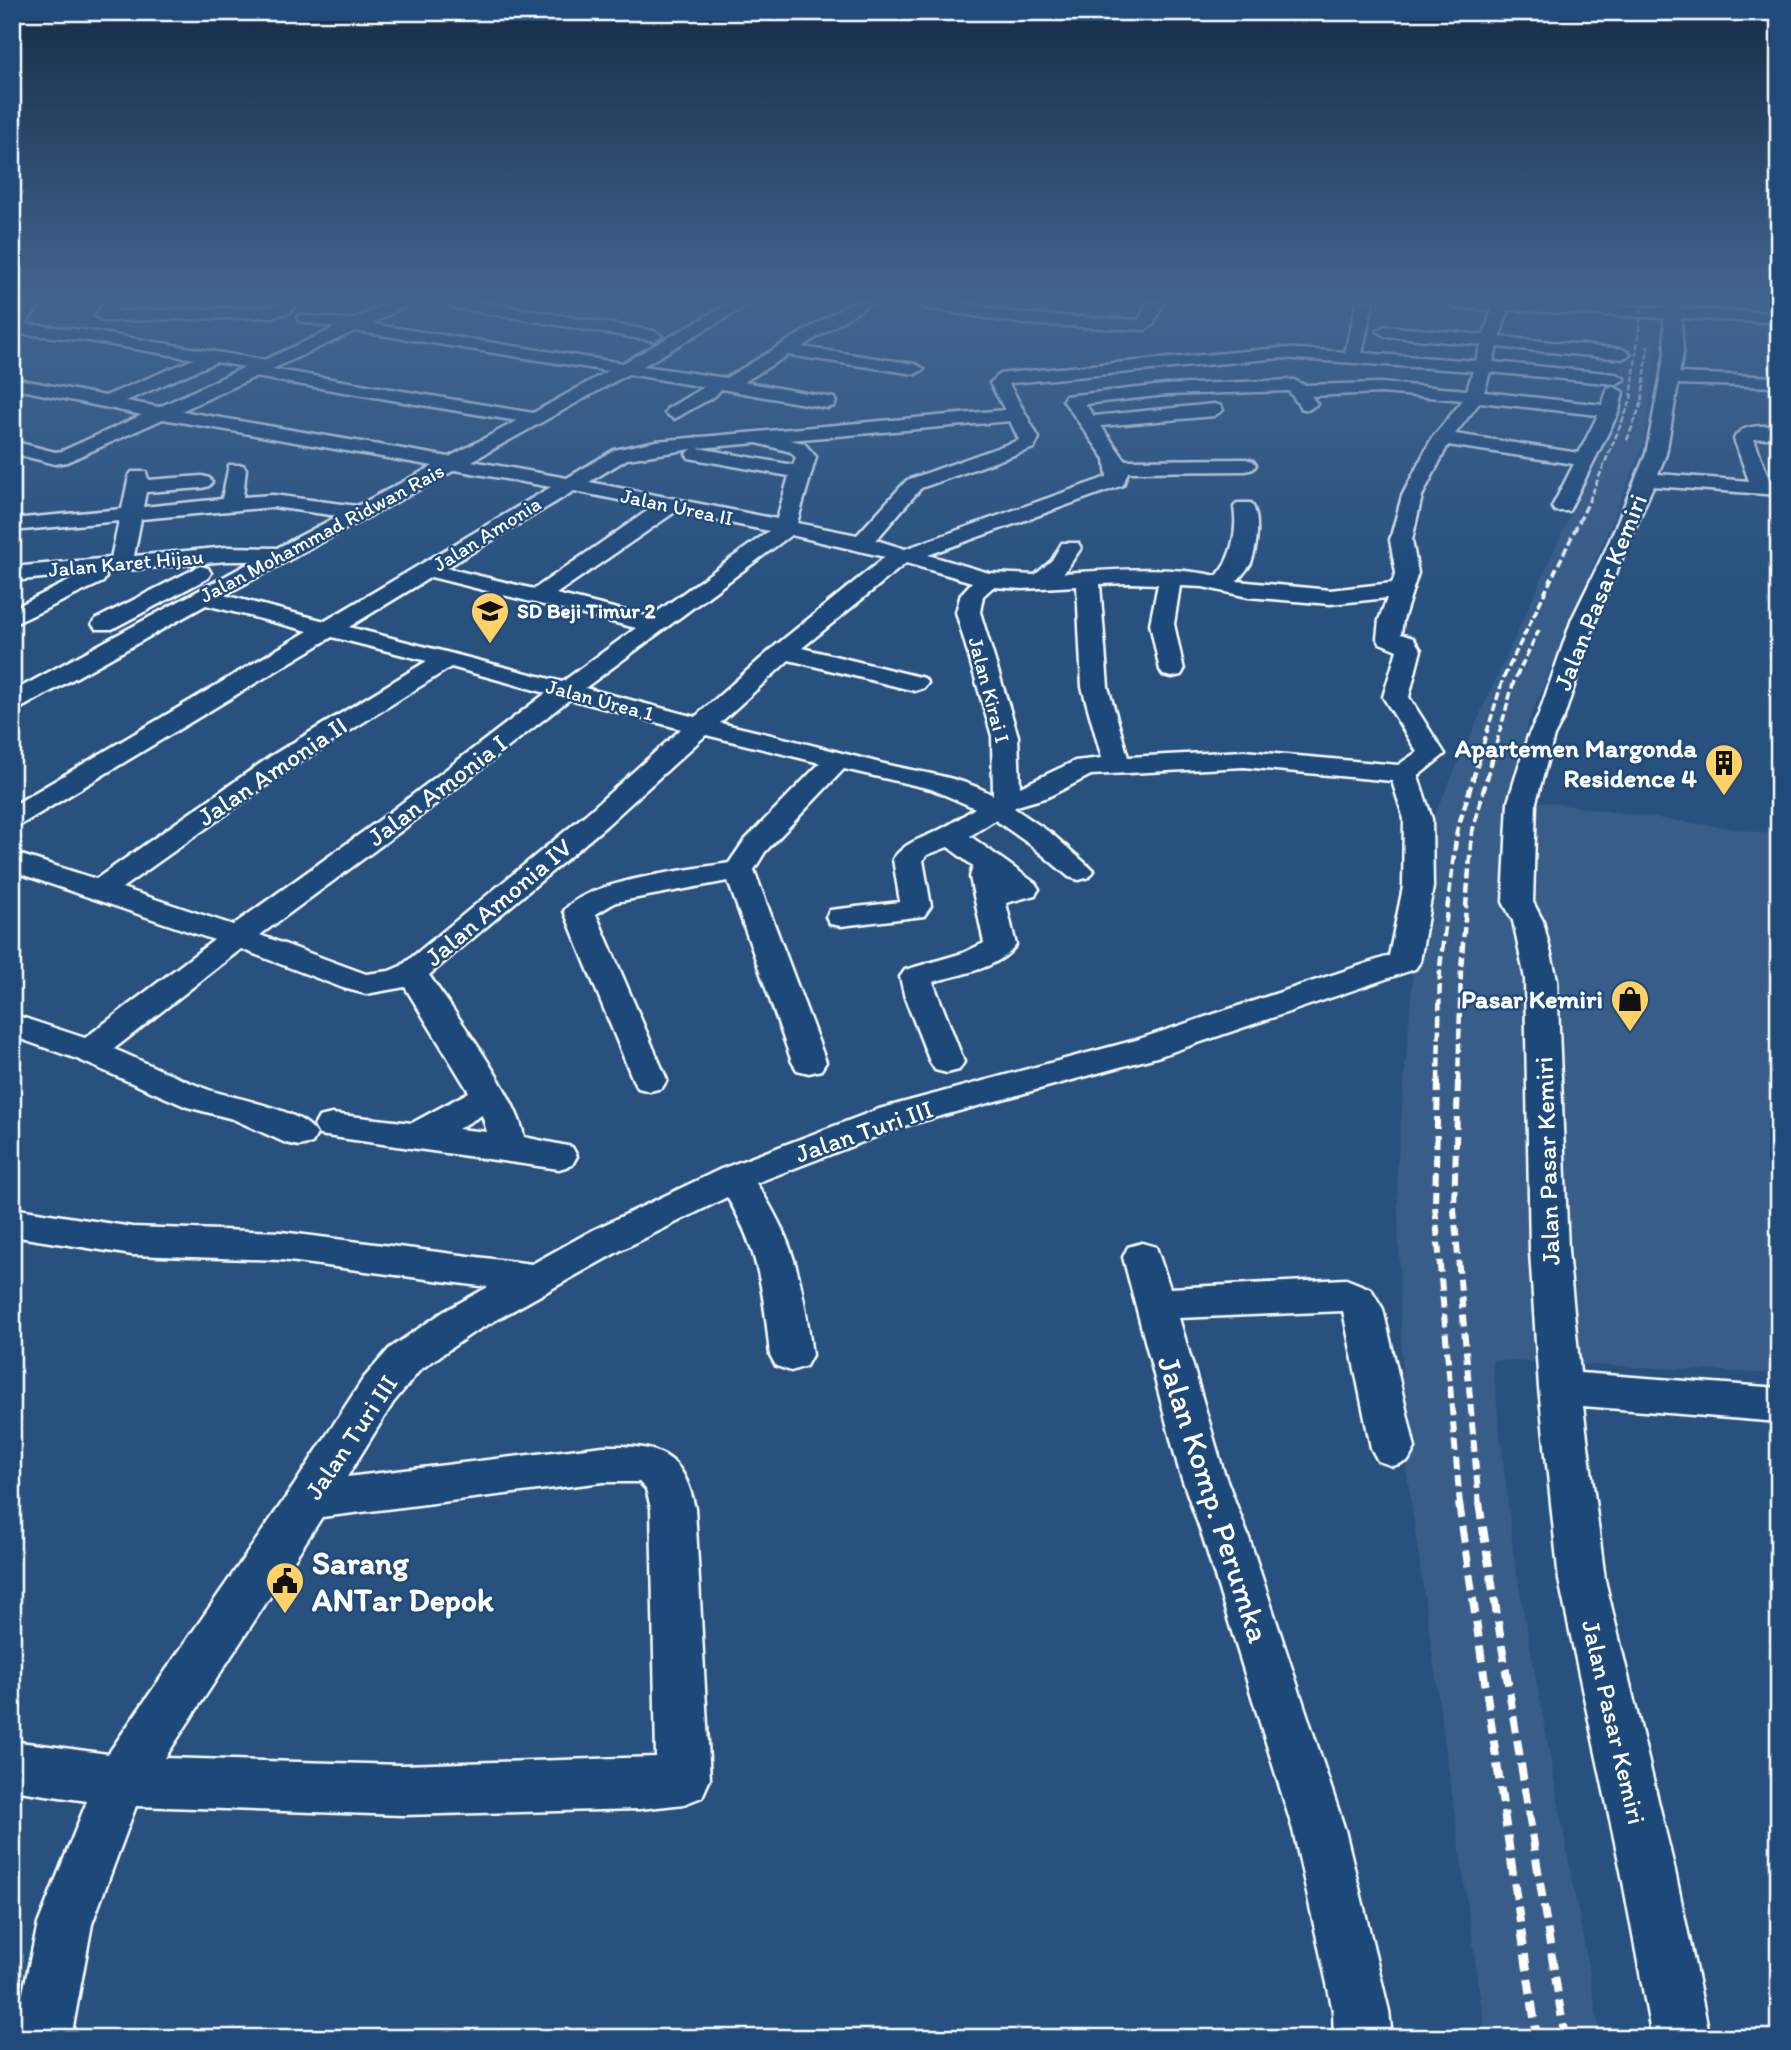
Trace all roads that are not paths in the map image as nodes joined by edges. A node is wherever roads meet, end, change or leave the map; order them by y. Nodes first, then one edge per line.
1 (63, 399) edge
2 (106, 399) edge
3 (191, 399) edge
4 (425, 399) edge
5 (486, 399) edge
6 (572, 399) edge
7 (698, 399) edge
8 (777, 399) edge
9 (806, 399) edge
10 (1008, 399) edge
11 (1085, 399) edge
12 (1473, 399) edge
13 (1498, 399) edge
14 (1612, 399) edge
15 (1666, 399) edge
16 (100, 401) junction
17 (827, 402) dead end
18 (1062, 407) dead end
19 (555, 408) junction
20 (761, 408) dead end
21 (1214, 410) dead end
22 (1610, 411) junction
23 (160, 413) junction
24 (674, 413) dead end
25 (1017, 415) junction
26 (536, 419) junction
27 (1087, 420) junction
28 (911, 424) junction
29 (1779, 431) edge
30 (743, 438) junction
31 (1442, 438) junction
32 (12, 447) edge
33 (656, 447) junction
34 (1586, 460) junction
35 (451, 465) junction
36 (236, 469) dead end
37 (800, 472) junction
38 (1119, 472) junction
39 (1244, 475) dead end
40 (1645, 479) junction
41 (921, 480) junction
42 (202, 482) dead end
43 (569, 484) junction
44 (1770, 488) edge
45 (232, 506) junction
46 (669, 506) junction
47 (1244, 507) dead end
48 (1562, 507) dead end
49 (361, 513) junction
50 (130, 515) junction
51 (12, 525) edge
52 (785, 528) junction
53 (862, 543) junction
54 (1070, 548) dead end
55 (282, 555) junction
56 (903, 555) junction
57 (121, 564) junction
58 (428, 570) junction
59 (12, 574) edge
60 (1088, 576) junction
61 (95, 577) junction
62 (1170, 578) junction
63 (1042, 580) junction
64 (985, 582) junction
65 (1224, 583) junction
66 (12, 584) edge
67 (201, 585) junction
68 (1402, 589) junction
69 (537, 597) junction
70 (12, 618) edge
71 (104, 624) dead end
72 (654, 625) junction
73 (330, 630) junction
74 (784, 651) junction
75 (448, 659) junction
76 (1172, 670) dead end
77 (915, 683) dead end
78 (565, 691) junction
79 (12, 703) edge
80 (699, 726) junction
81 (839, 759) junction
82 (1117, 765) junction
83 (1404, 774) junction
84 (1001, 804) junction
85 (12, 818) edge
86 (951, 835) junction
87 (12, 861) edge
88 (739, 870) junction
89 (1079, 871) dead end
90 (100, 890) junction
91 (841, 917) dead end
92 (237, 937) junction
93 (412, 973) junction
94 (12, 1024) edge
95 (89, 1051) junction
96 (809, 1062) dead end
97 (947, 1062) dead end
98 (650, 1080) dead end
99 (488, 1096) junction
100 (332, 1126) dead end
101 (299, 1134) dead end
102 (420, 1135) junction
103 (508, 1147) junction
104 (559, 1156) dead end
105 (734, 1178) junction
106 (12, 1223) edge
107 (1142, 1257) dead end
108 (537, 1279) junction
109 (1155, 1304) junction
110 (791, 1355) dead end
111 (1560, 1388) junction
112 (1779, 1405) edge
113 (1393, 1448) dead end
114 (309, 1500) junction
115 (12, 1765) edge
116 (120, 1781) junction
117 (42, 2038) edge
118 (1363, 2038) edge
119 (1681, 2038) edge

1 - 16 street
2 - 16 street
3 - 23 street
4 - 26 street
5 - 19 street
6 - 19 street, Jalan Mohammad Ridwan Rais
7 - 24 street
8 - 20 street
9 - 17 street
10 - 25 street
11 - 27 street
12 - 31 street
13 - 22 street
14 - 22 street
15 - 40 street, Jalan Pasar Kemiri
16 - 23 street, Jalan Urea II
18 - 27 street
19 - 26 street, Jalan Mohammad Ridwan Rais
21 - 27 street
22 - 34 street
23 - 32 street
23 - 35 street, Jalan Urea II
25 - 28 street, Jalan Amonia
25 - 41 street
26 - 35 street, Jalan Mohammad Ridwan Rais
27 - 38 street
28 - 30 street, Jalan Amonia
28 - 41 street
29 - 44 street
30 - 33 street, Jalan Amonia
30 - 37 street
31 - 34 street
31 - 68 street
33 - 37 street
33 - 43 street, Jalan Amonia
34 - 48 street
35 - 43 street, Jalan Urea II
35 - 49 street, Jalan Mohammad Ridwan Rais
36 - 45 street
37 - 52 street
38 - 39 street
38 - 56 street, Jalan Amonia IV
40 - 44 street
40 - 111 street, Jalan Pasar Kemiri
41 - 53 street
42 - 50 street
43 - 46 street, Jalan Urea II
43 - 58 street, Jalan Amonia
45 - 49 street
45 - 50 street
46 - 52 street, Jalan Urea II
46 - 69 street
47 - 65 street
49 - 55 street, Jalan Mohammad Ridwan Rais
50 - 51 street
50 - 57 street
52 - 53 street, Jalan Urea II
52 - 72 street, Jalan Amonia I
53 - 56 street, Jalan Urea II
54 - 63 street
55 - 57 street, Jalan Karet Hijau
55 - 67 street, Jalan Mohammad Ridwan Rais
56 - 64 street, Jalan Urea II
56 - 74 street, Jalan Amonia IV
57 - 59 street, Jalan Karet Hijau
58 - 69 street
58 - 73 street, Jalan Amonia
60 - 62 street, Jalan Urea II
60 - 63 street, Jalan Urea II
60 - 82 street
61 - 66 street
61 - 67 street
61 - 70 street
62 - 65 street, Jalan Urea II
62 - 76 street
63 - 64 street, Jalan Urea II
64 - 84 street, Jalan Kirai I
65 - 68 street, Jalan Urea II
67 - 71 street
67 - 73 street, Jalan Urea 1
67 - 79 street, Jalan Mohammad Ridwan Rais
68 - 83 street
69 - 72 street
72 - 78 street, Jalan Amonia I
73 - 75 street, Jalan Urea 1
73 - 85 street, Jalan Amonia
74 - 77 street
74 - 80 street, Jalan Amonia IV
75 - 78 street, Jalan Urea 1
75 - 90 street, Jalan Amonia II
78 - 80 street, Jalan Urea 1
78 - 92 street, Jalan Amonia I
80 - 81 street, Jalan Urea 1
80 - 93 street, Jalan Amonia IV
81 - 84 street, Jalan Urea 1
81 - 88 street
82 - 83 street
82 - 84 street
83 - 105 street, Jalan Turi III
84 - 86 street
84 - 89 street, Jalan Urea 1
86 - 91 street
86 - 97 street
87 - 90 street, Jalan Amonia IV
88 - 96 street
88 - 98 street
90 - 92 street, Jalan Amonia IV
92 - 93 street, Jalan Amonia IV
92 - 95 street, Jalan Amonia I
93 - 99 street
94 - 95 street
95 - 101 street
99 - 102 street
99 - 103 street
100 - 102 street
102 - 103 street
103 - 104 street
105 - 108 street, Jalan Turi III
105 - 110 street
106 - 108 street
107 - 109 street, Jalan Komp. Perumka
108 - 114 street, Jalan Turi III
109 - 113 street
109 - 118 street, Jalan Komp. Perumka
111 - 112 street
111 - 119 street, Jalan Pasar Kemiri
114 - 116 street, Jalan Turi III
114 - 116 street
115 - 116 street
116 - 117 street, Jalan Turi III

